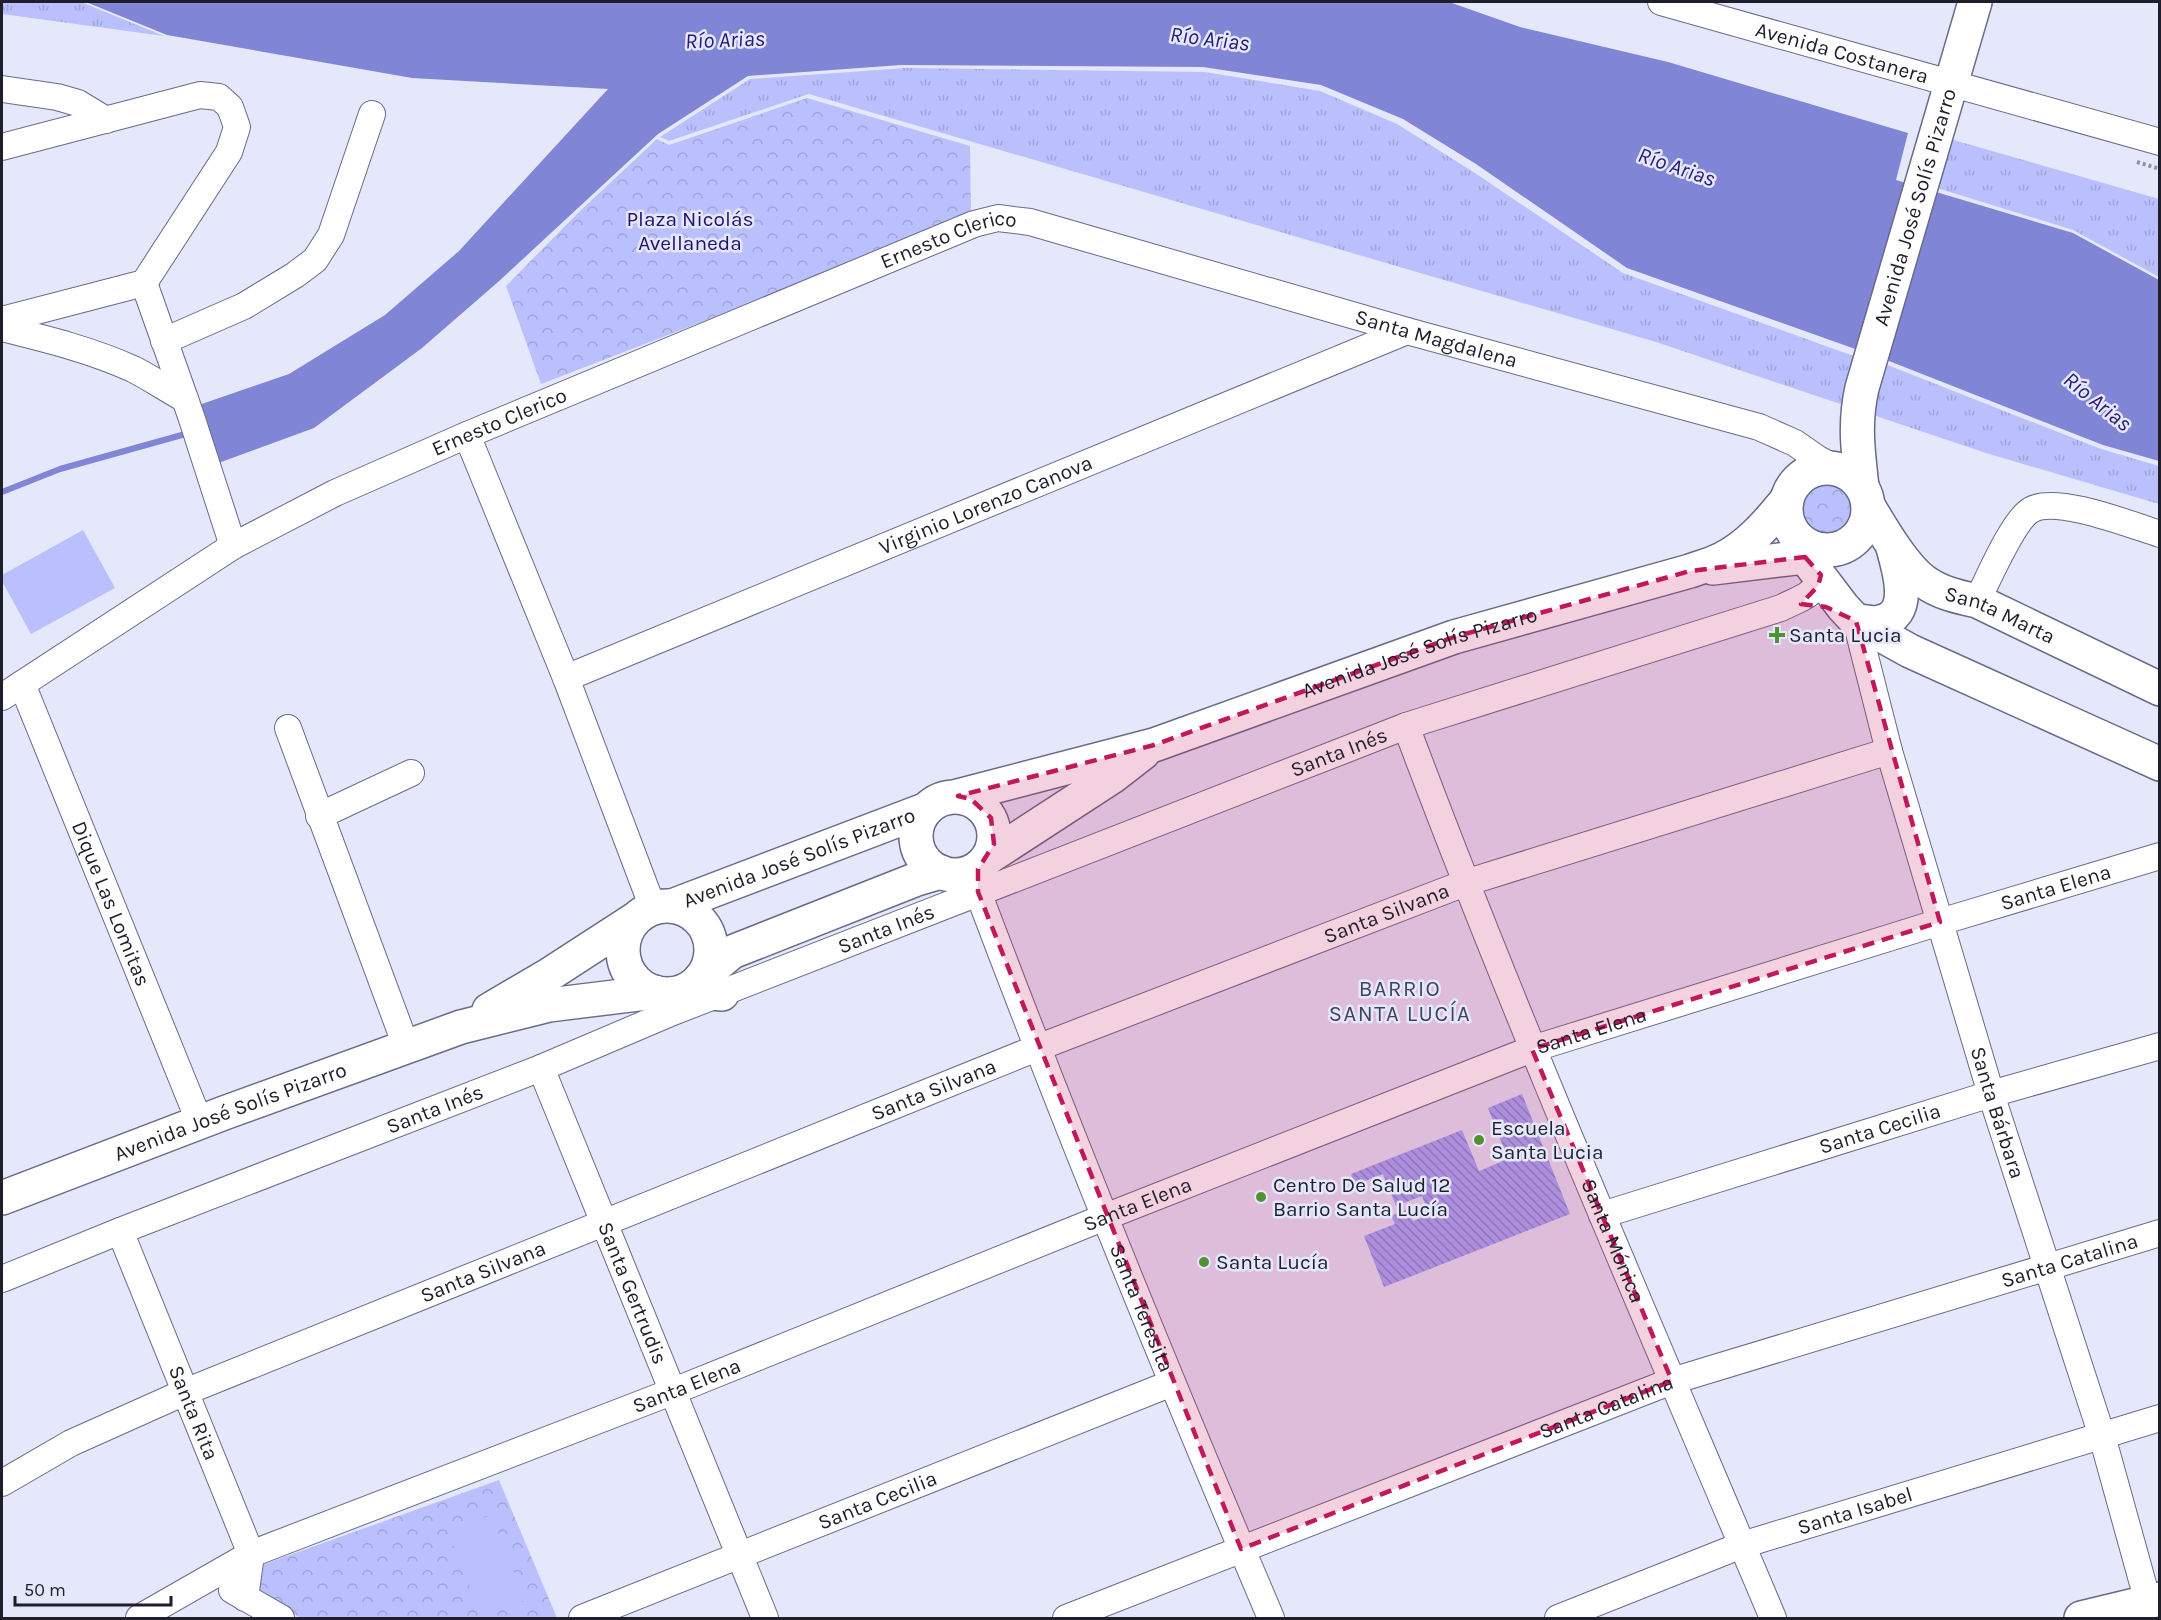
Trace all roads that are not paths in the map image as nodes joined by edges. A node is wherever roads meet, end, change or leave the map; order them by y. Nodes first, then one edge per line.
1 (1661, 2) edge
2 (1975, 2) edge
3 (1950, 84) junction
4 (2, 90) edge
5 (372, 114) dead end
6 (106, 120) junction
7 (2160, 142) edge
8 (2, 147) edge
9 (1030, 222) joint
10 (144, 283) junction
11 (2, 320) edge
12 (2, 328) edge
13 (1407, 332) junction
14 (164, 341) junction
15 (1859, 400) junction
16 (188, 408) junction
17 (467, 435) junction
18 (1838, 479) junction
19 (1785, 502) junction
20 (2160, 534) edge
21 (233, 546) junction
22 (1892, 546) junction
23 (1812, 555) junction
24 (1690, 571) junction
25 (1963, 597) junction
26 (1781, 608) junction
27 (1856, 621) junction
28 (1910, 651) junction
29 (566, 678) junction
30 (2160, 689) edge
31 (12, 690) edge
32 (1406, 726) junction
33 (288, 728) dead end
34 (1154, 745) junction
35 (1889, 751) junction
36 (2160, 764) edge
37 (411, 773) dead end
38 (958, 796) junction
39 (927, 809) junction
40 (319, 816) junction
41 (2160, 856) edge
42 (967, 873) junction
43 (1465, 883) junction
44 (654, 911) junction
45 (1940, 922) junction
46 (685, 993) junction
47 (461, 1027) junction
48 (406, 1046) junction
49 (2160, 1046) edge
50 (1037, 1048) junction
51 (1533, 1049) junction
52 (542, 1068) junction
53 (1991, 1094) junction
54 (200, 1123) junction
55 (2, 1198) edge
56 (1602, 1215) junction
57 (1105, 1217) junction
58 (606, 1222) junction
59 (120, 1231) junction
60 (2160, 1233) edge
61 (2047, 1269) junction
62 (2, 1279) edge
63 (1672, 1381) junction
64 (1172, 1383) junction
65 (674, 1391) junction
66 (185, 1392) junction
67 (2160, 1418) edge
68 (2102, 1436) junction
69 (2, 1483) edge
70 (1742, 1545) junction
71 (1241, 1549) junction
72 (251, 1554) junction
73 (740, 1556) junction
74 (210, 1578) junction
75 (245, 1598) junction
76 (2154, 1601) edge
77 (140, 1618) edge
78 (281, 1618) edge
79 (582, 1618) edge
80 (765, 1618) edge
81 (1066, 1618) edge
82 (1271, 1618) edge
83 (1558, 1618) edge
84 (1773, 1618) edge
85 (2081, 1618) edge

1 - 3 street, Avenida Costanera
2 - 3 main road, Avenida José Solís Pizarro
3 - 7 street, Avenida Costanera
3 - 15 main road, Avenida José Solís Pizarro
4 - 6 street
5 - 14 street
6 - 8 street
6 - 10 street
9 - 13 street, Santa Magdalena
9 - 17 street, Ernesto Clerico
10 - 11 street
10 - 14 street
12 - 16 street
13 - 18 street, Santa Magdalena
13 - 29 street, Virginio Lorenzo Canova
14 - 16 street
15 - 18 main road, Avenida José Solís Pizarro
15 - 18 main road, Avenida José Solís Pizarro
16 - 21 street
17 - 21 street, Ernesto Clerico
17 - 29 street
18 - 19 main road
18 - 22 main road, Santa Marta
18 - 23 main road
19 - 23 main road
19 - 24 main road, Avenida José Solís Pizarro
20 - 25 street
21 - 31 street, Ernesto Clerico
22 - 25 main road, Santa Marta
22 - 27 main road
23 - 24 main road, Avenida José Solís Pizarro
23 - 26 street, Santa Inés
23 - 27 main road
24 - 34 main road, Avenida José Solís Pizarro
25 - 28 main road
25 - 30 main road, Santa Marta
26 - 27 street, Santa Inés
26 - 32 street, Santa Inés
27 - 28 main road
27 - 35 street, Santa Bárbara
28 - 36 main road
29 - 44 street
31 - 54 street, Dique Las Lomitas
32 - 42 street, Santa Inés
32 - 43 street, Santa Mónica
33 - 40 street
34 - 38 main road, Avenida José Solís Pizarro
34 - 42 main road, Avenida José Solís Pizarro
35 - 43 street, Santa Silvana
35 - 45 street, Santa Bárbara
37 - 40 street
38 - 39 main road, Avenida José Solís Pizarro
38 - 42 main road
39 - 42 main road, Avenida José Solís Pizarro
39 - 44 main road, Avenida José Solís Pizarro
40 - 48 street
41 - 45 street, Santa Elena
42 - 46 main road, Avenida José Solís Pizarro
42 - 50 street, Santa Teresita
43 - 50 street, Santa Silvana
43 - 51 street, Santa Mónica
44 - 46 main road, Avenida José Solís Pizarro
44 - 46 main road
44 - 47 main road, Avenida José Solís Pizarro
45 - 51 street, Santa Elena
45 - 53 street, Santa Bárbara
46 - 47 main road, Avenida José Solís Pizarro
46 - 52 street, Santa Inés
47 - 48 main road, Avenida José Solís Pizarro
48 - 54 main road, Avenida José Solís Pizarro
49 - 53 street, Santa Cecilia
50 - 57 street, Santa Teresita
50 - 58 street, Santa Silvana
51 - 56 street, Santa Mónica
51 - 57 street, Santa Elena
52 - 58 street, Santa Gertrudis
52 - 59 street, Santa Inés
53 - 56 street, Santa Cecilia
53 - 61 street, Santa Bárbara
54 - 55 main road, Avenida José Solís Pizarro
56 - 63 street, Santa Mónica
57 - 64 street, Santa Teresita
57 - 65 street, Santa Elena
58 - 65 street, Santa Gertrudis
58 - 66 street, Santa Silvana
59 - 62 street, Santa Inés
59 - 66 street, Santa Rita
60 - 61 street, Santa Catalina
61 - 63 street, Santa Catalina
61 - 68 street, Santa Bárbara
63 - 70 street, Santa Mónica
63 - 71 street, Santa Catalina
64 - 71 street, Santa Teresita
64 - 73 street, Santa Cecilia
65 - 72 street, Santa Elena
65 - 73 street, Santa Gertrudis
66 - 69 street, Santa Silvana
66 - 72 street, Santa Rita
67 - 68 street, Santa Isabel
68 - 70 street, Santa Isabel
68 - 76 street, Santa Bárbara
70 - 83 street, Santa Isabel
70 - 84 street, Santa Mónica
71 - 81 street, Santa Catalina
71 - 82 street, Santa Teresita
72 - 74 street, Santa Elena
72 - 75 street, Santa Rita
73 - 79 street, Santa Cecilia
73 - 80 street, Santa Gertrudis
74 - 75 street
74 - 77 street, Santa Elena
75 - 78 street
76 - 85 main road

